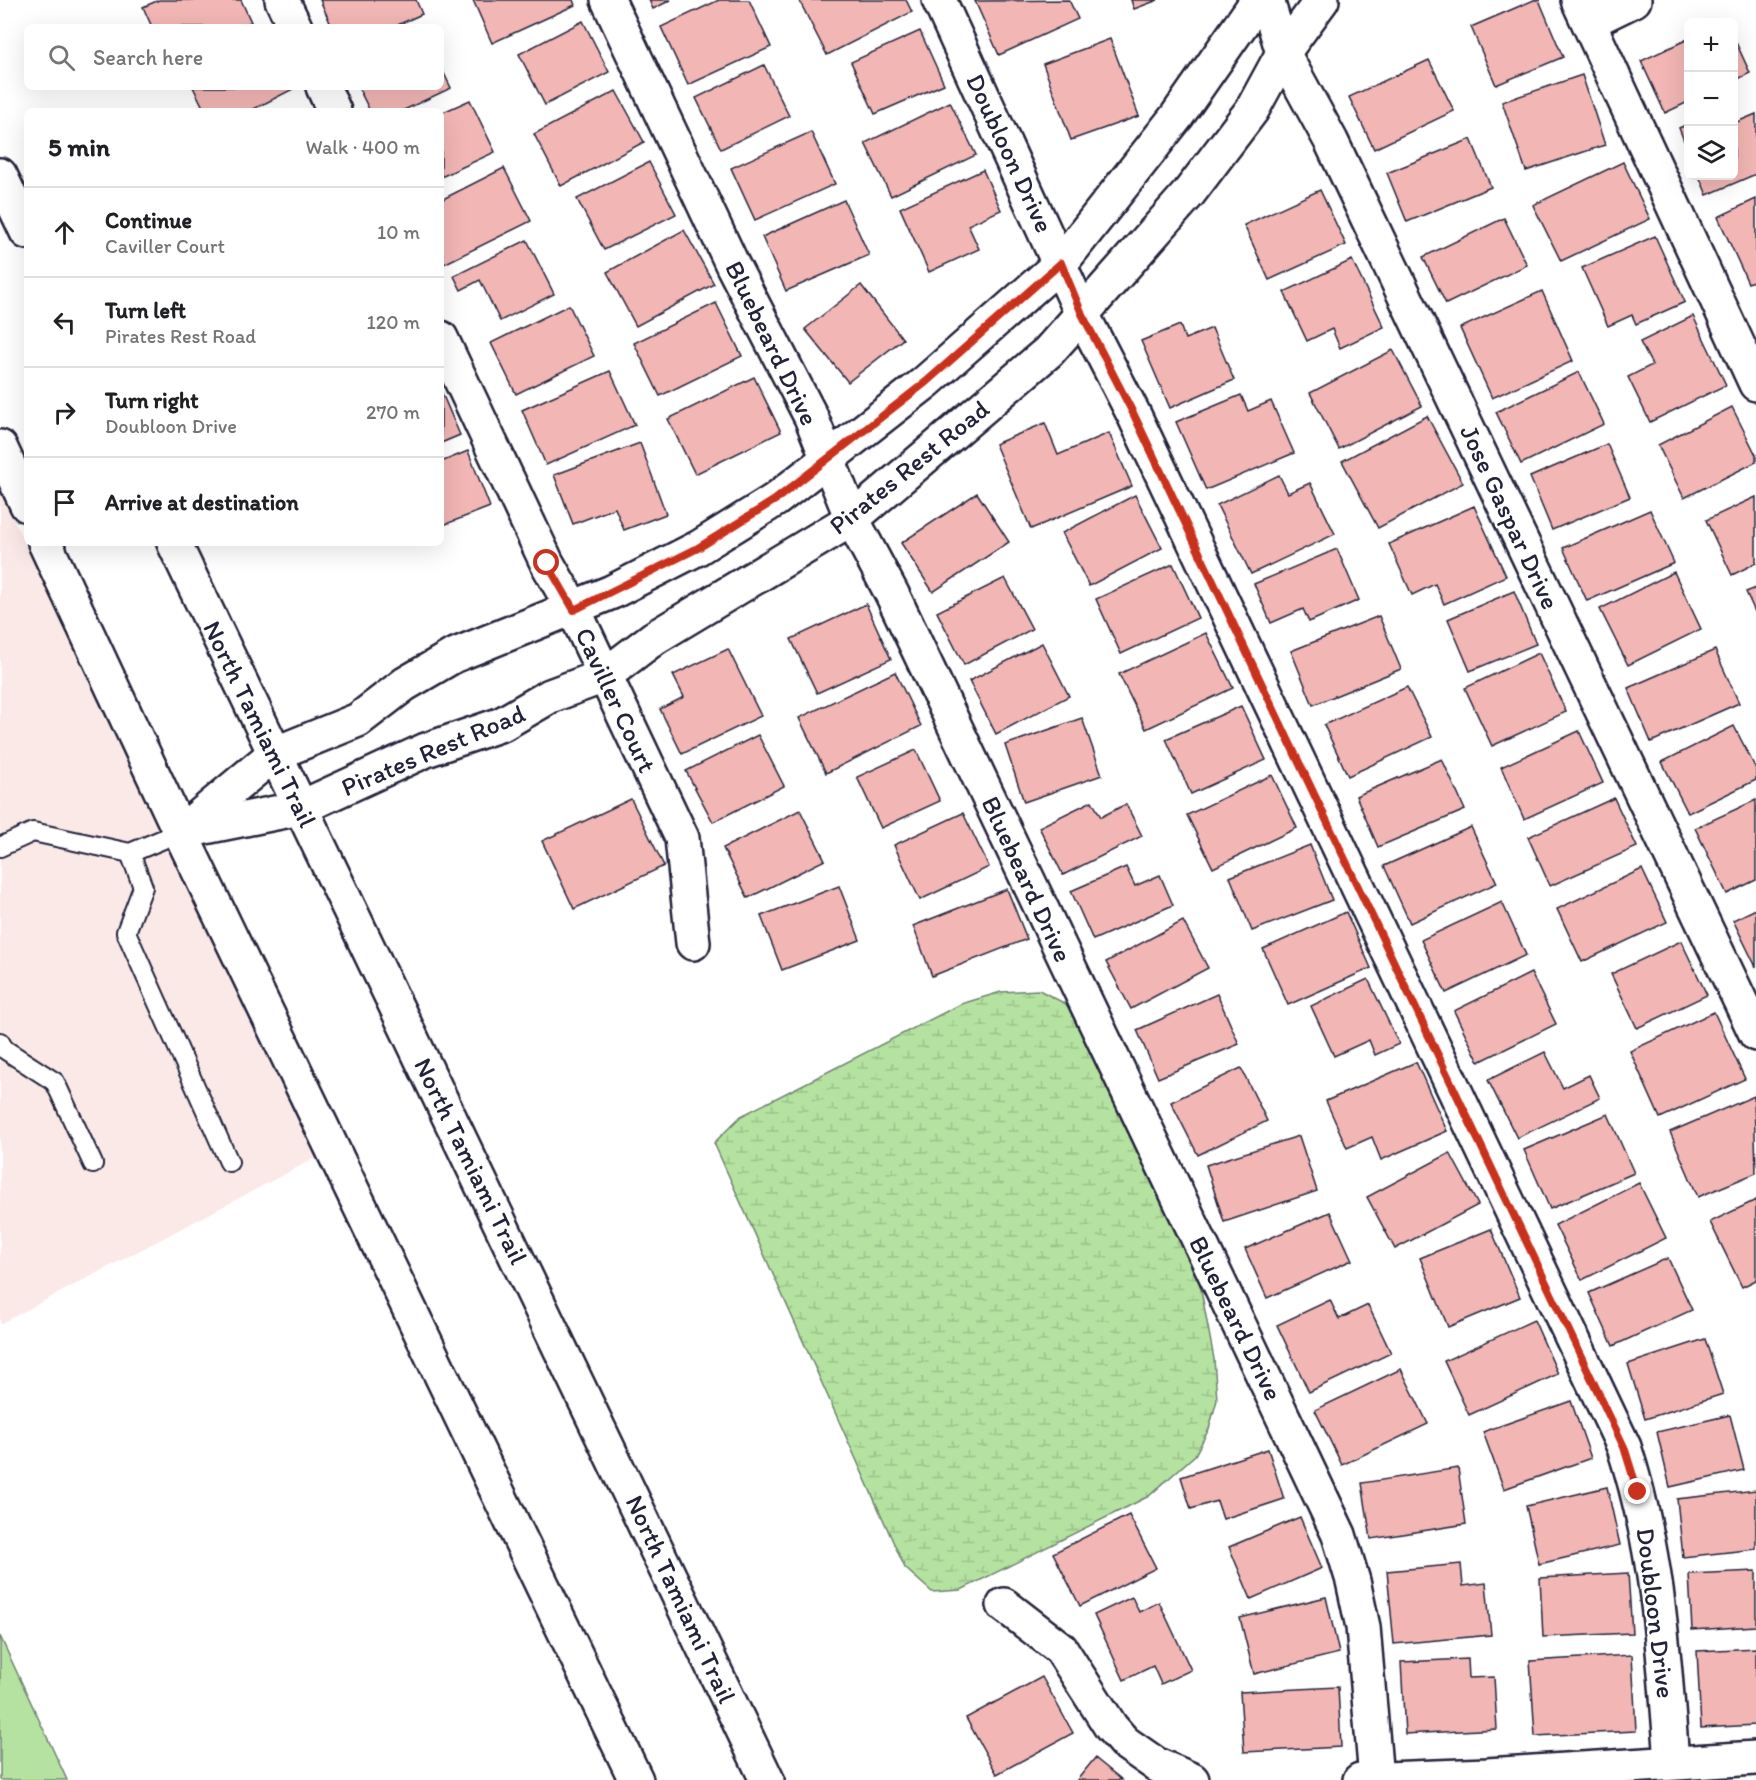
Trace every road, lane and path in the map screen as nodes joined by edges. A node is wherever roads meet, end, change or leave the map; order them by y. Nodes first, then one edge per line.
1 (282, 0) edge
2 (608, 0) edge
3 (939, 0) edge
4 (1258, 0) edge
5 (1267, 0) edge
6 (1322, 0) edge
7 (1634, 0) edge
8 (1584, 11) edge
9 (294, 24) edge
10 (1283, 53) junction
11 (324, 90) edge
12 (333, 108) edge
13 (0, 175) edge
14 (24, 226) edge
15 (1061, 263) junction
16 (1082, 314) junction
17 (444, 344) edge
18 (1756, 384) edge
19 (0, 447) edge
20 (827, 457) junction
21 (24, 499) edge
22 (852, 519) junction
23 (46, 546) edge
24 (175, 546) edge
25 (574, 610) junction
26 (604, 676) junction
27 (274, 754) junction
28 (300, 808) junction
29 (180, 832) junction
30 (0, 847) edge
31 (130, 853) junction
32 (693, 943) dead end
33 (1756, 1034) edge
34 (1, 1047) edge
35 (229, 1162) dead end
36 (93, 1164) dead end
37 (1004, 1605) dead end
38 (1756, 1758) edge
39 (1672, 1762) junction
40 (1368, 1779) edge
41 (636, 1780) edge
42 (767, 1780) edge
43 (1192, 1780) edge

1 - 9 street
2 - 20 street, Bluebeard Drive
3 - 15 street, Doubloon Drive
4 - 15 street
5 - 10 street, Jose Gaspar Drive
6 - 10 street, Pirates Rest Road
7 - 8 street
8 - 18 street
10 - 16 street, Pirates Rest Road
10 - 33 street, Jose Gaspar Drive
11 - 12 street
13 - 14 street
15 - 16 street, Doubloon Drive
15 - 20 street
16 - 22 street, Pirates Rest Road
16 - 39 street, Doubloon Drive
17 - 25 street, Caviller Court
19 - 21 street
20 - 22 street, Bluebeard Drive
20 - 25 street
22 - 26 street, Pirates Rest Road
22 - 40 street, Bluebeard Drive
23 - 29 street
24 - 27 street, North Tamiami Trail
25 - 26 street, Caviller Court
25 - 27 street
26 - 28 street, Pirates Rest Road
26 - 32 street, Caviller Court
27 - 28 street, North Tamiami Trail
27 - 29 street
28 - 29 street, Pirates Rest Road
28 - 42 street, North Tamiami Trail
29 - 31 lane
29 - 41 street
30 - 31 lane
31 - 35 lane
34 - 36 lane
37 - 43 street
38 - 39 street
39 - 40 street

